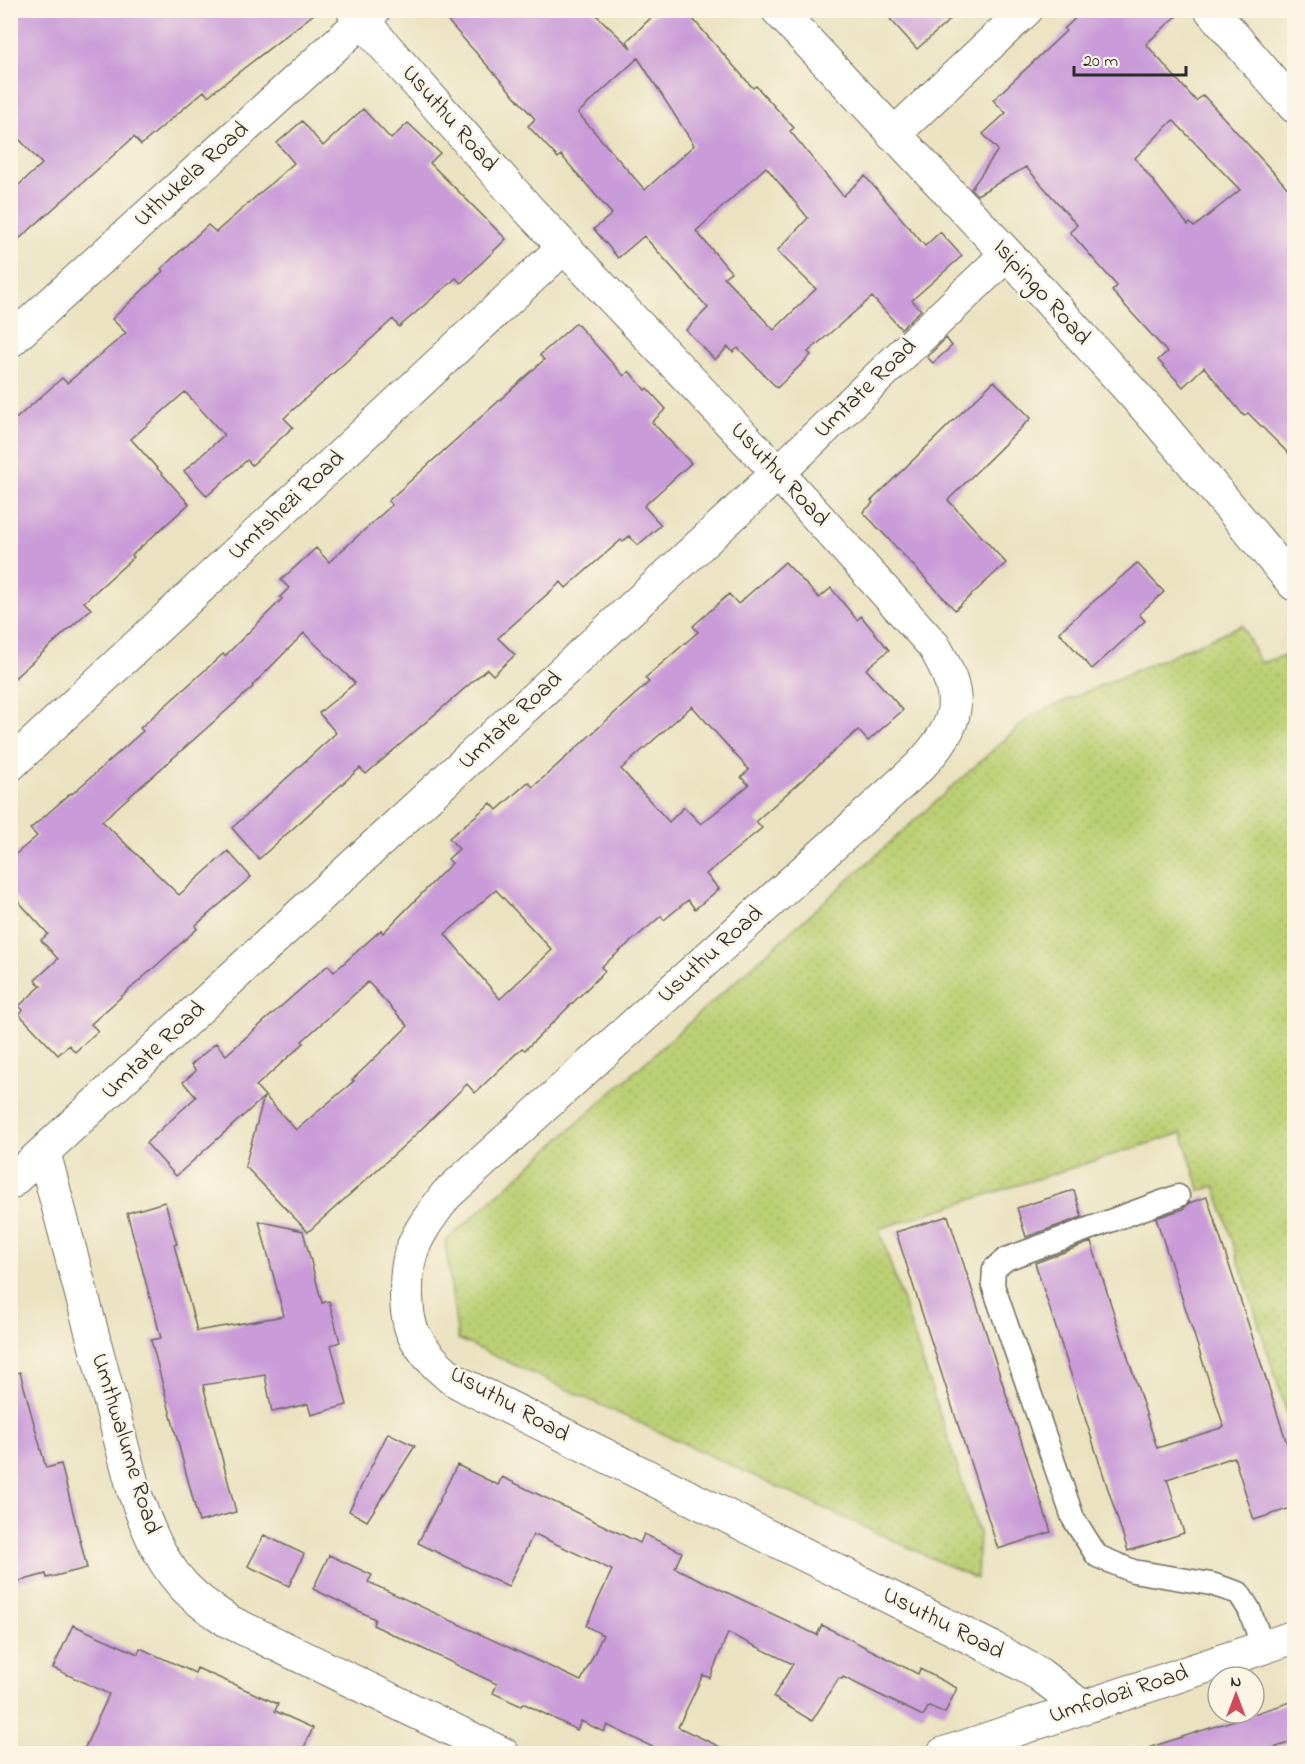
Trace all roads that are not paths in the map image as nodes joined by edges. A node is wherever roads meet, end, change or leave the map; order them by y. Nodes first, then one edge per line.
1 (778, 10) edge
2 (1026, 10) edge
3 (1211, 10) edge
4 (363, 14) edge
5 (1294, 106) edge
6 (893, 135) junction
7 (564, 247) junction
8 (1007, 254) junction
9 (10, 341) edge
10 (778, 473) junction
11 (1294, 584) edge
12 (10, 765) edge
13 (44, 1154) junction
14 (10, 1183) edge
15 (1178, 1196) dead end
16 (1294, 1637) edge
17 (1263, 1647) junction
18 (1082, 1707) junction
19 (503, 1754) edge
20 (943, 1754) edge

1 - 6 street, Isipingo Road
2 - 6 street
3 - 5 street
4 - 7 street, Usuthu Road
4 - 9 street, Uthukela Road
6 - 8 street, Isipingo Road
7 - 10 street, Usuthu Road
7 - 12 street, Umtshezi Road
8 - 10 street, Umtate Road
8 - 11 street, Isipingo Road
10 - 13 street, Umtate Road
10 - 18 street, Usuthu Road
13 - 14 street, Umtate Road
13 - 19 street, Umthwalume Road
15 - 17 lane
16 - 17 street, Umfolozi Road
17 - 18 street, Umfolozi Road
18 - 20 street, Umfolozi Road

